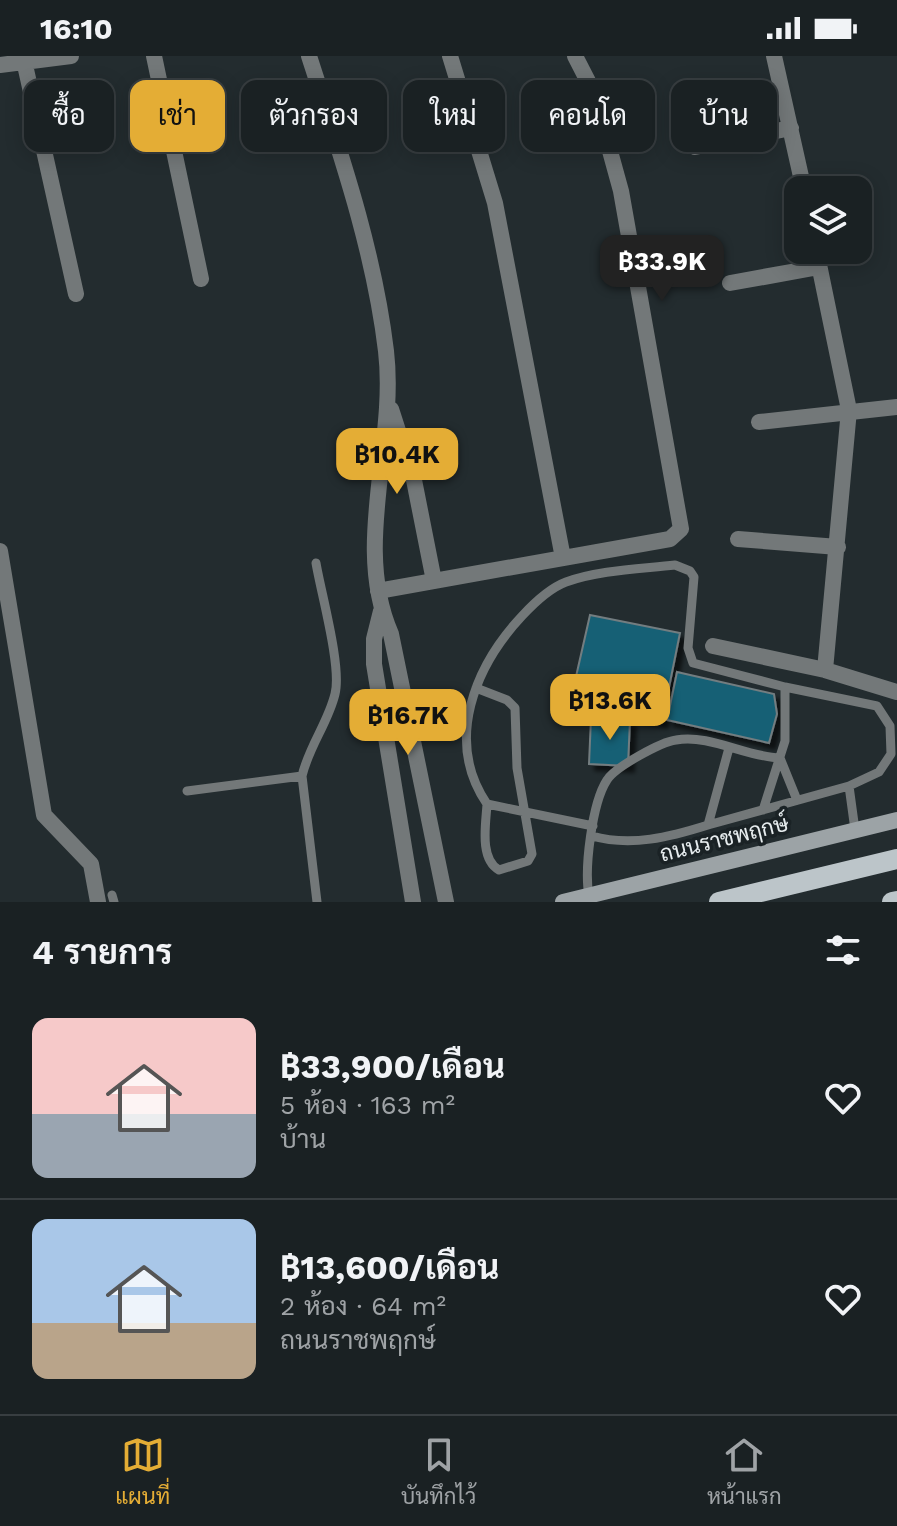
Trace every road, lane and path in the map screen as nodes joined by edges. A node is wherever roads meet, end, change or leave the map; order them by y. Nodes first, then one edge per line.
1 (71, 56) edge
2 (154, 56) edge
3 (309, 56) edge
4 (450, 56) edge
5 (575, 56) edge
6 (774, 56) edge
7 (24, 60) edge
8 (0, 65) edge
9 (791, 128) junction
10 (777, 131) edge
11 (801, 176) edge
12 (796, 264) edge
13 (818, 264) edge
14 (201, 279) dead end
15 (730, 283) dead end
16 (76, 294) dead end
17 (389, 404) junction
18 (897, 407) edge
19 (849, 410) junction
20 (759, 422) dead end
21 (738, 539) dead end
22 (838, 547) junction
23 (0, 551) edge
24 (563, 558) junction
25 (316, 563) dead end
26 (2, 577) edge
27 (434, 581) junction
28 (378, 591) junction
29 (381, 611) junction
30 (713, 646) dead end
31 (825, 670) junction
32 (785, 687) junction
33 (476, 688) junction
34 (897, 692) edge
35 (729, 748) junction
36 (780, 758) junction
37 (302, 776) junction
38 (849, 786) junction
39 (187, 791) dead end
40 (424, 794) junction
41 (395, 798) junction
42 (797, 800) junction
43 (487, 804) junction
44 (763, 810) junction
45 (525, 813) junction
46 (897, 820) edge
47 (708, 825) junction
48 (855, 830) junction
49 (592, 831) junction
50 (897, 859) edge
51 (589, 896) junction
52 (108, 900) edge
53 (317, 902) edge
54 (413, 902) edge
55 (446, 902) edge
56 (563, 902) edge
57 (719, 902) edge

1 - 7 street
2 - 14 street
3 - 17 street
4 - 24 street
5 - 24 street
6 - 9 street
7 - 8 street
7 - 16 street
9 - 10 street
9 - 11 street
12 - 15 street
13 - 19 street
17 - 27 street
17 - 28 street
18 - 19 street
19 - 20 street
19 - 22 street
21 - 22 street
22 - 31 street
23 - 26 street
24 - 27 street
25 - 37 lane
26 - 52 street
27 - 28 street
28 - 29 street
29 - 40 street
29 - 41 street
30 - 31 street
31 - 34 street
32 - 33 lane
32 - 36 lane
32 - 38 lane
33 - 43 lane
33 - 45 lane
35 - 36 lane
35 - 47 lane
35 - 49 lane
36 - 42 lane
36 - 44 lane
37 - 39 lane
37 - 53 lane
38 - 42 lane
38 - 48 lane
40 - 41 street
40 - 55 street
41 - 54 street
42 - 44 lane
43 - 45 lane
43 - 45 lane
44 - 47 lane
45 - 49 lane
46 - 48 main road, ถนนราชพฤกษ์
47 - 49 lane
48 - 51 main road, ถนนราชพฤกษ์
49 - 51 lane
50 - 57 main road
51 - 56 main road, ถนนราชพฤกษ์

